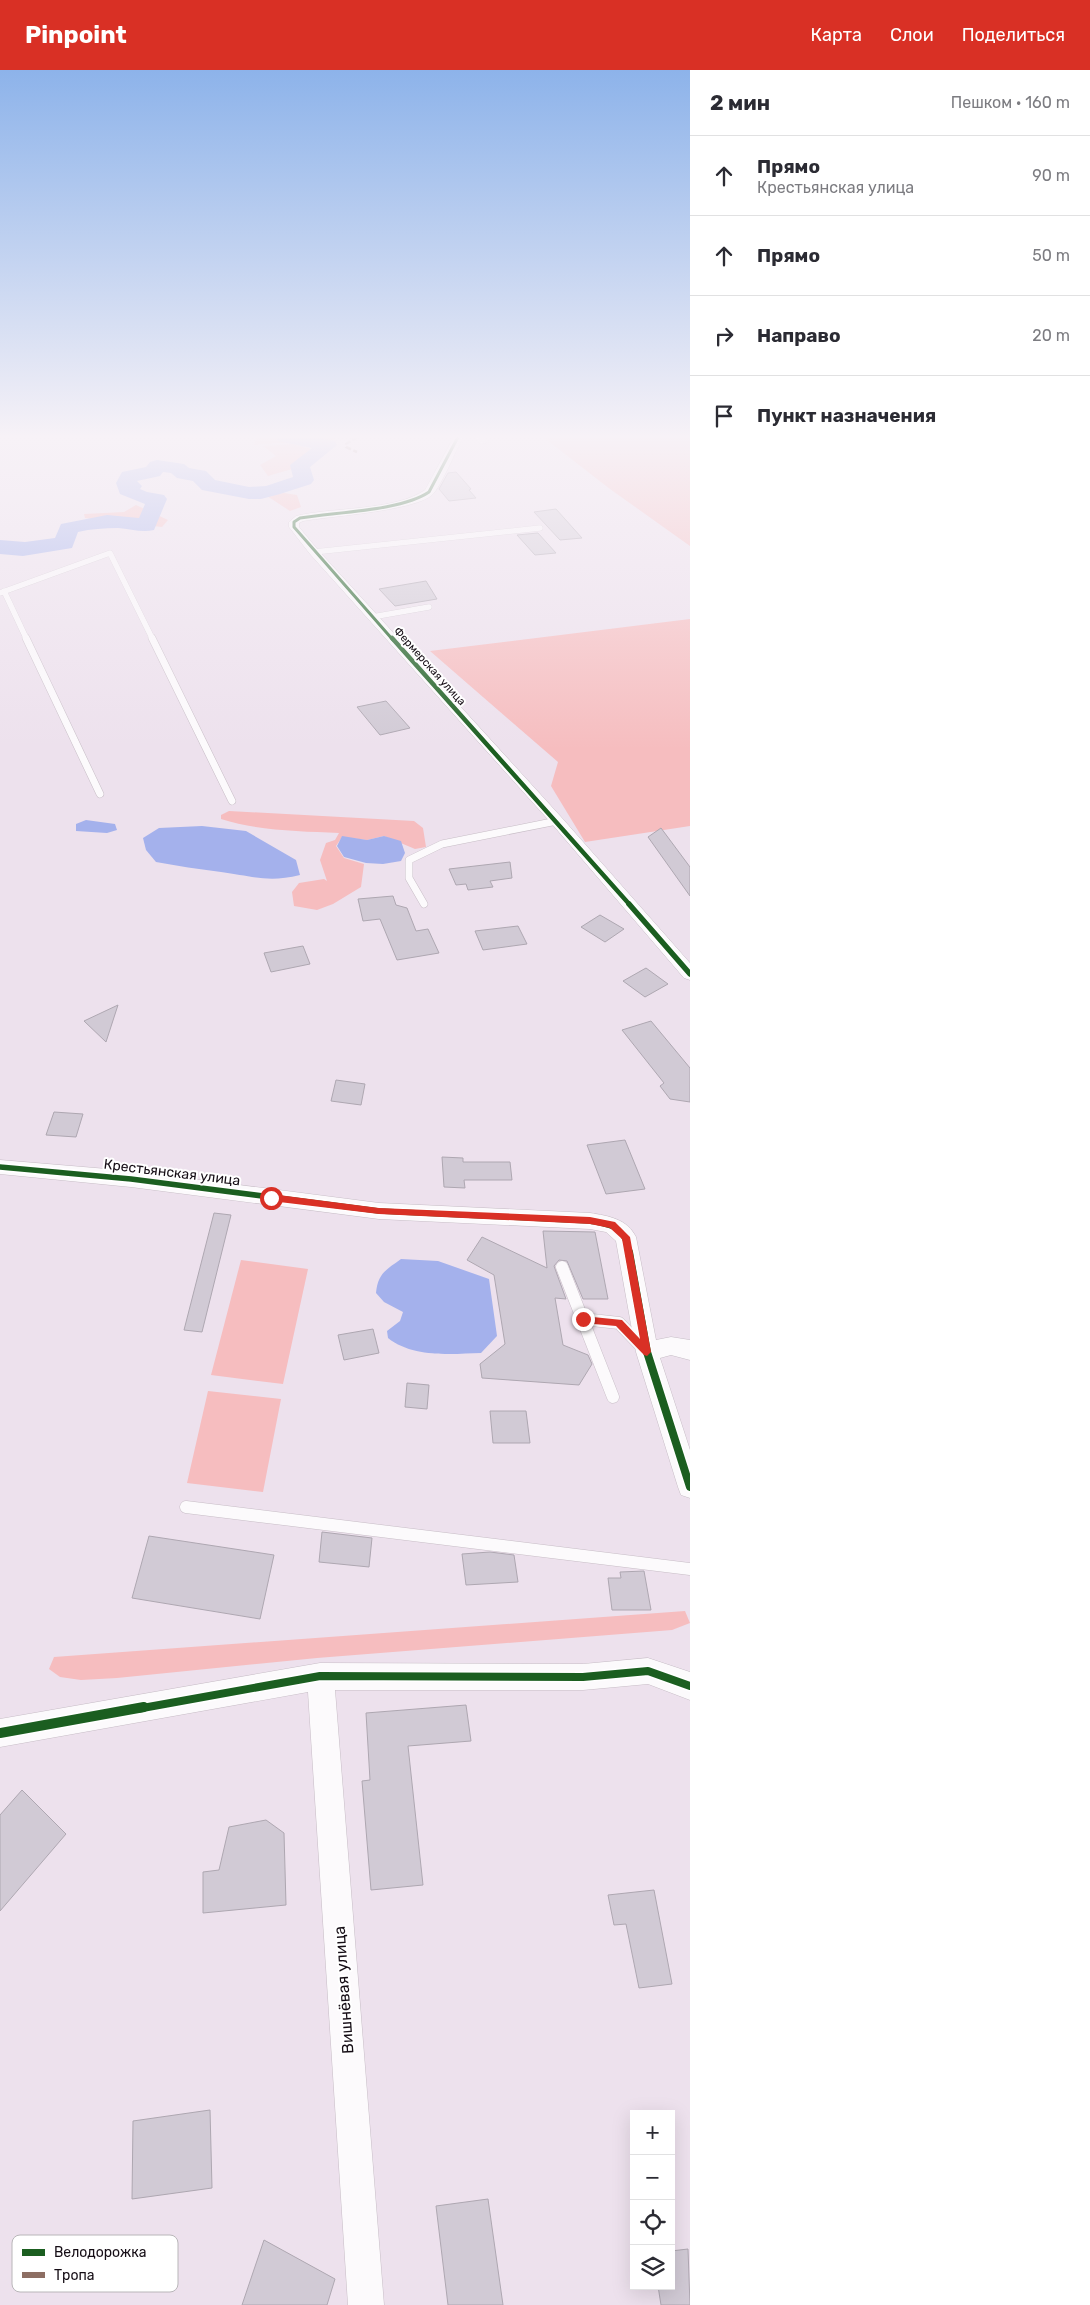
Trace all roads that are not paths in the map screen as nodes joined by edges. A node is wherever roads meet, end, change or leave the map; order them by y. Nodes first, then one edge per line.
1 (305, 541) edge
2 (415, 541) edge
3 (314, 552) junction
4 (2, 592) edge
5 (429, 606) dead end
6 (372, 616) junction
7 (100, 794) dead end
8 (232, 801) dead end
9 (557, 821) junction
10 (424, 904) dead end
11 (690, 974) edge
12 (10, 1167) edge
13 (562, 1267) dead end
14 (583, 1319) junction
15 (690, 1350) edge
16 (647, 1352) junction
17 (613, 1397) dead end
18 (690, 1487) edge
19 (186, 1507) dead end
20 (690, 1569) edge
21 (320, 1676) junction
22 (690, 1686) edge
23 (0, 1733) edge
24 (366, 2305) edge

1 - 3 street, Фермерская улица
2 - 3 lane
3 - 6 street, Фермерская улица
4 - 7 lane
4 - 8 lane
5 - 6 lane
6 - 9 street, Фермерская улица
9 - 10 lane
9 - 11 street, Фермерская улица
12 - 16 street, Крестьянская улица
13 - 14 lane
14 - 16 lane
14 - 17 lane
15 - 16 street
16 - 18 street, Крестьянская улица
19 - 20 lane
21 - 22 street
21 - 23 street
21 - 24 street, Вишнёвая улица

